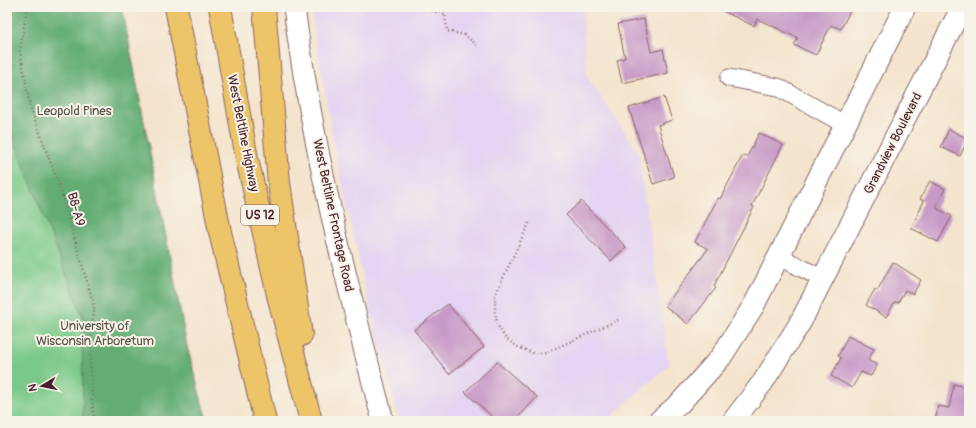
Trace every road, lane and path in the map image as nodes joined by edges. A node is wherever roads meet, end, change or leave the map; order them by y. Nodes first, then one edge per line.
1 (27, 7) edge
2 (176, 7) edge
3 (220, 7) edge
4 (264, 7) edge
5 (294, 7) edge
6 (416, 7) edge
7 (905, 7) edge
8 (962, 7) edge
9 (479, 47) dead end
10 (730, 78) dead end
11 (844, 124) junction
12 (529, 223) dead end
13 (778, 256) junction
14 (823, 279) junction
15 (618, 320) dead end
16 (94, 421) edge
17 (265, 421) edge
18 (312, 421) edge
19 (383, 421) edge
20 (659, 421) edge
21 (733, 421) edge

1 - 16 path, B8-A9
2 - 17 highway
3 - 18 highway, West Beltline Highway / US 12
4 - 18 highway
5 - 19 street, West Beltline Frontage Road
6 - 9 path
7 - 11 street
8 - 14 street, Grandview Boulevard
10 - 11 street
11 - 13 street
12 - 15 path
13 - 14 street
13 - 20 street
14 - 21 street, Grandview Boulevard

